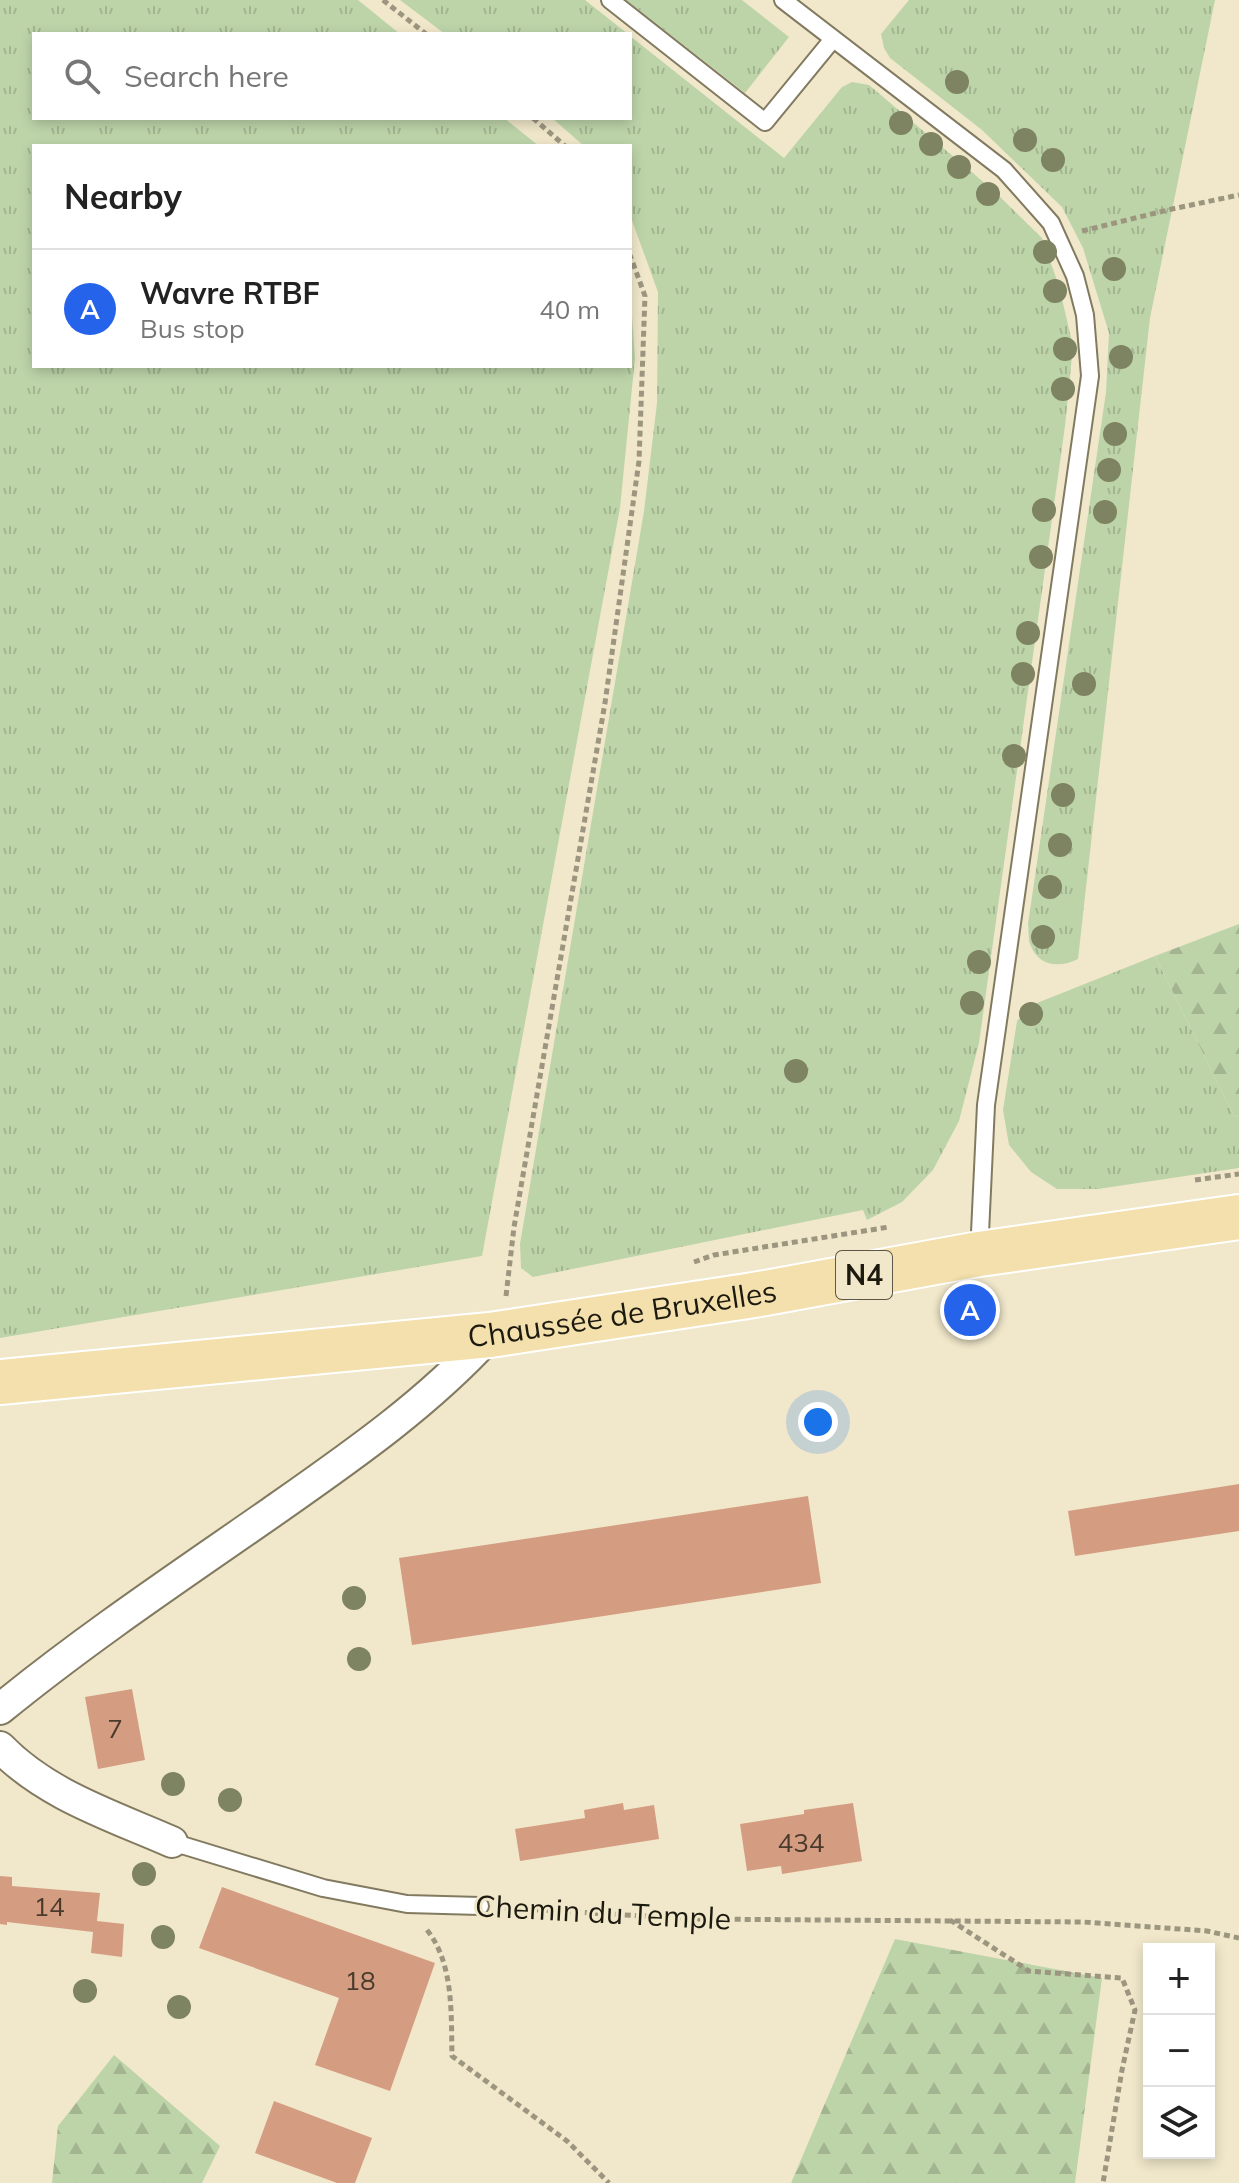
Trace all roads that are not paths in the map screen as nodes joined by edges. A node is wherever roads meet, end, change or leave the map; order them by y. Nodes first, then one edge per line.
1 (610, 0) edge
2 (783, 0) edge
3 (833, 39) junction
4 (1239, 1217) edge
5 (979, 1254) junction
6 (490, 1335) junction
7 (0, 1382) edge
8 (0, 1709) edge
9 (0, 1747) edge
10 (172, 1842) joint
11 (480, 1906) road end

1 - 3 lane
2 - 3 lane
3 - 5 lane
4 - 5 main road, Chaussée de Bruxelles / N4
5 - 6 main road, Chaussée de Bruxelles / N4
6 - 7 main road, Chaussée de Bruxelles / N4
6 - 8 street
9 - 10 street, Chemin du Temple
10 - 11 lane, Chemin du Temple

